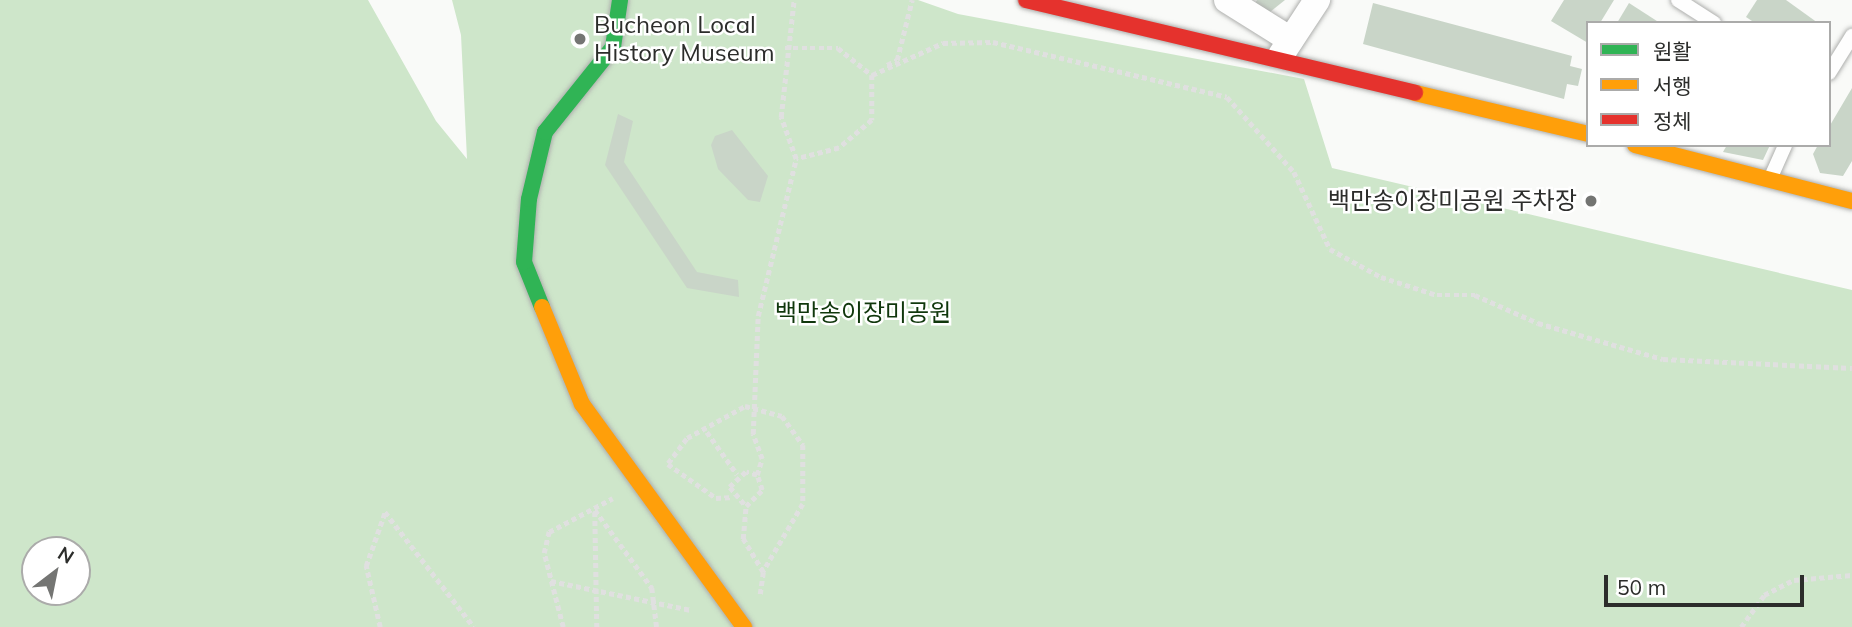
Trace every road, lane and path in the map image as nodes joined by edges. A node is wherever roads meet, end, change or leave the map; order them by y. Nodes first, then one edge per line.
1 (620, 0) edge
2 (794, 0) edge
3 (912, 0) edge
4 (1026, 0) edge
5 (1227, 0) edge
6 (1317, 0) edge
7 (1678, 0) edge
8 (1711, 21) edge
9 (1852, 36) edge
10 (785, 48) junction
11 (1285, 50) junction
12 (1831, 70) edge
13 (872, 75) junction
14 (1586, 133) edge
15 (1644, 147) edge
16 (1784, 147) edge
17 (796, 159) junction
18 (1771, 177) junction
19 (1852, 201) edge
20 (1852, 368) edge
21 (757, 405) junction
22 (707, 432) junction
23 (668, 463) junction
24 (737, 474) junction
25 (757, 475) junction
26 (636, 481) junction
27 (733, 497) junction
28 (746, 506) junction
29 (595, 510) junction
30 (1852, 575) edge
31 (551, 581) junction
32 (596, 591) junction
33 (657, 602) junction
34 (702, 612) dead end
35 (380, 627) edge
36 (474, 627) edge
37 (563, 627) edge
38 (597, 627) edge
39 (657, 627) edge
40 (744, 627) edge
41 (1741, 627) edge

1 - 26 street
2 - 10 path
3 - 13 path
4 - 11 street
5 - 11 street
6 - 11 street
7 - 8 lane
9 - 12 lane
10 - 13 path
10 - 17 path
11 - 14 street
13 - 17 path
13 - 20 path
15 - 18 street
16 - 18 lane
17 - 21 path
18 - 19 street
21 - 22 path
21 - 25 path
21 - 28 path
22 - 23 path
22 - 24 path
23 - 26 path
23 - 27 path
24 - 25 path
24 - 27 path
25 - 28 path
26 - 29 path
26 - 40 street
27 - 28 path
29 - 31 path
29 - 32 path
29 - 33 path
30 - 41 path
31 - 32 path
31 - 37 path
32 - 33 path
32 - 38 path
33 - 34 path
33 - 39 path
35 - 36 path

